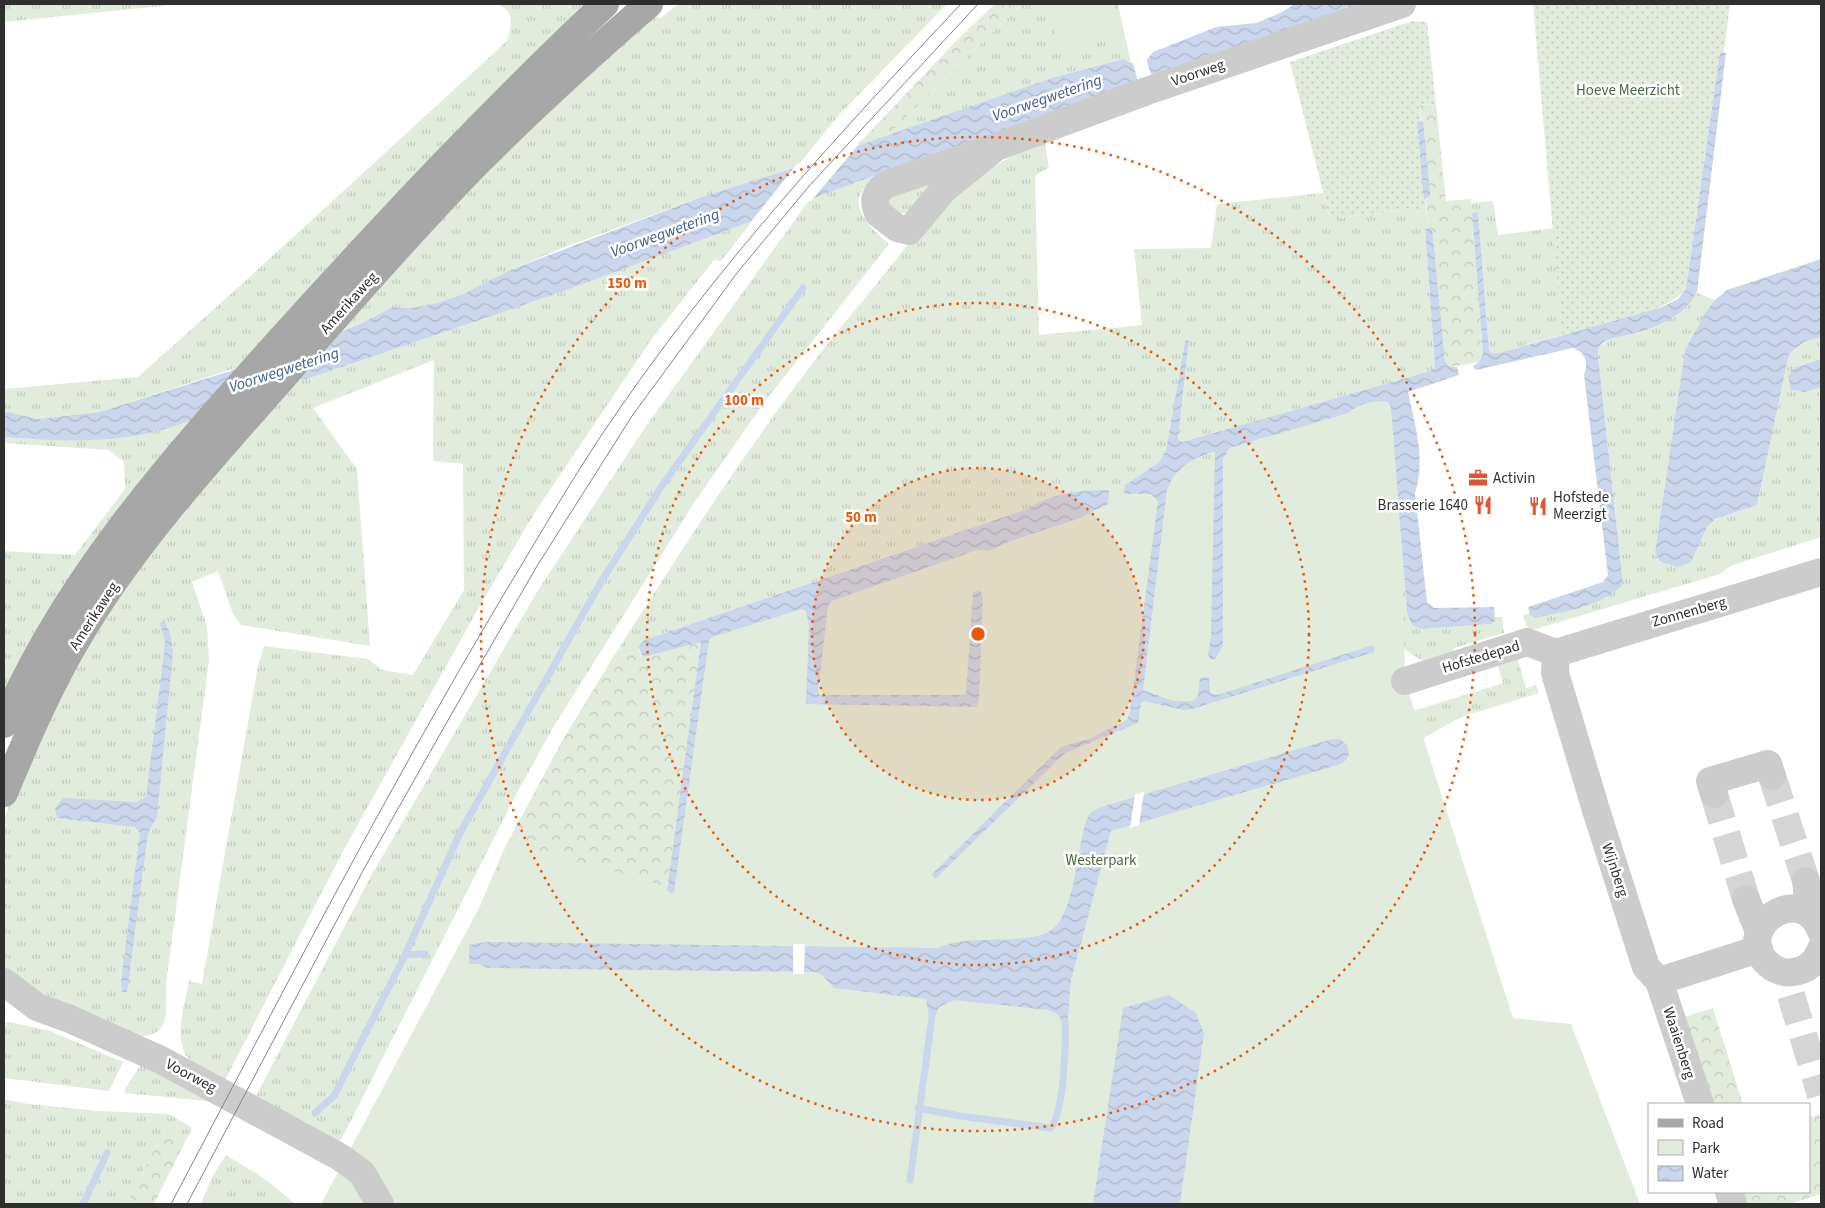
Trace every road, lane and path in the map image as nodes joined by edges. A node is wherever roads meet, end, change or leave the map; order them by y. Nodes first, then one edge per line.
1 (605, 4) edge
2 (649, 4) edge
3 (1402, 4) edge
4 (996, 147) junction
5 (1821, 572) edge
6 (1556, 653) junction
7 (1405, 681) dead end
8 (4, 724) edge
9 (1772, 776) tunnel mouth
10 (4, 793) edge
11 (1714, 794) tunnel mouth
12 (1806, 880) tunnel mouth
13 (1746, 899) tunnel mouth
14 (1815, 923) edge
15 (1759, 940) junction
16 (1821, 950) edge
17 (1659, 981) junction
18 (4, 982) edge
19 (4, 1007) edge
20 (37, 1007) junction
21 (1700, 1103) edge
22 (380, 1204) edge

1 - 8 main road, Amerikaweg
2 - 10 main road, Amerikaweg
3 - 4 street, Voorweg
4 - 4 street, Voorweg
5 - 6 street, Zonnenberg
6 - 7 street, Hofstedepad
6 - 17 street, Wijnberg
9 - 11 street
12 - 14 street
13 - 15 street
14 - 15 street
15 - 16 street
15 - 17 street
17 - 21 street, Waaienberg
18 - 20 street, Voorweg
19 - 20 street, Voorweg
20 - 22 street, Voorweg

